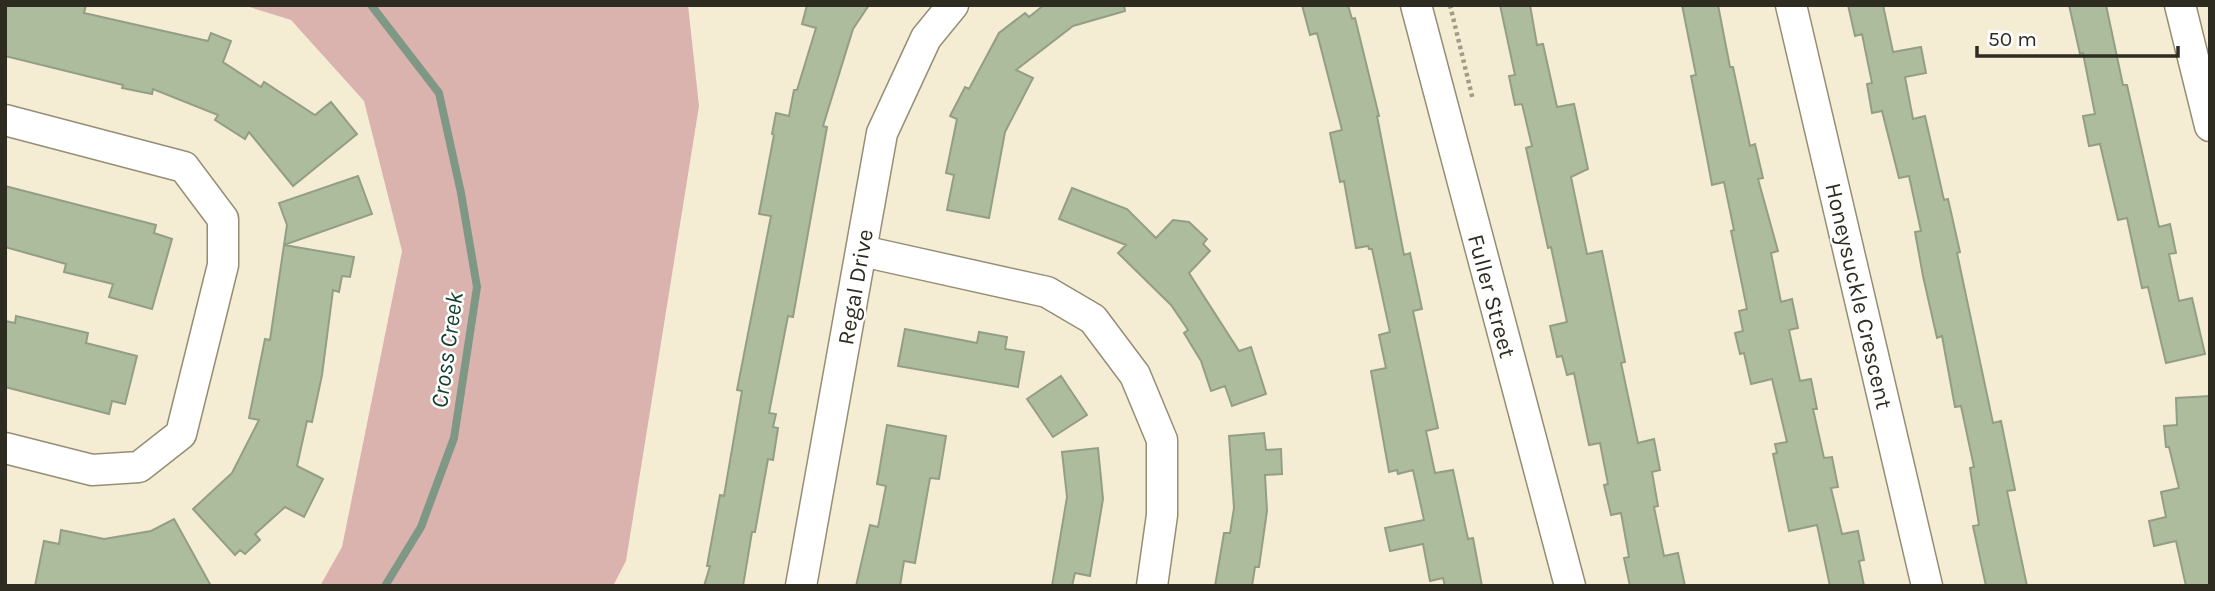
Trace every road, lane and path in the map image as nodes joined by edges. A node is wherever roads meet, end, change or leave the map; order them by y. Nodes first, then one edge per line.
1 (953, 5) edge
2 (1416, 5) edge
3 (1791, 5) edge
4 (2180, 5) edge
5 (5, 120) edge
6 (2210, 126) edge
7 (862, 251) junction
8 (5, 448) edge
9 (800, 586) edge
10 (1152, 586) edge
11 (1570, 586) edge
12 (1927, 586) edge

1 - 7 street, Regal Drive
2 - 11 street, Fuller Street
3 - 12 street, Honeysuckle Crescent
4 - 6 street
5 - 8 street
7 - 9 street, Regal Drive
7 - 10 street

